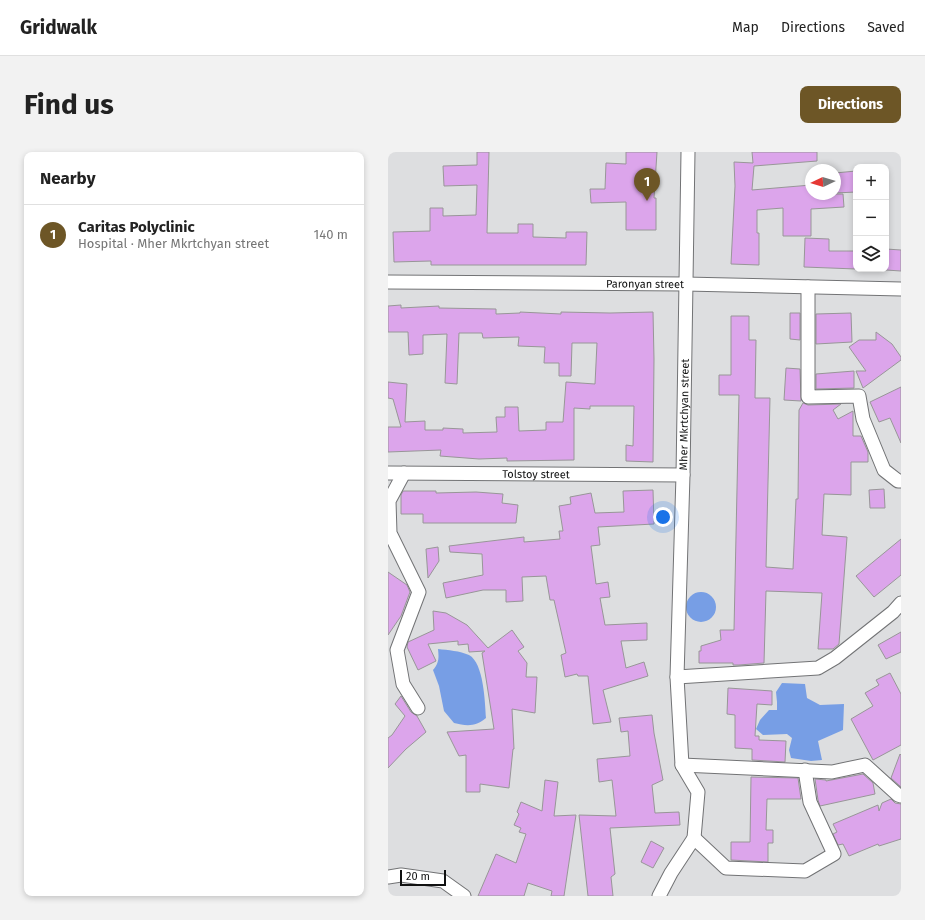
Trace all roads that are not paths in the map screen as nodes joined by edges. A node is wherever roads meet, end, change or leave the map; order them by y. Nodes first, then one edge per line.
1 (688, 152) edge
2 (388, 282) edge
3 (685, 284) junction
4 (808, 287) junction
5 (901, 290) edge
6 (388, 473) edge
7 (404, 473) junction
8 (683, 475) junction
9 (900, 484) edge
10 (901, 602) edge
11 (677, 677) junction
12 (418, 708) dead end
13 (682, 765) junction
14 (805, 770) junction
15 (901, 796) edge
16 (694, 838) junction
17 (388, 877) edge
18 (464, 896) edge
19 (659, 896) edge

1 - 3 street, Mher Mkrtchyan street
2 - 3 street, Paronyan street
3 - 4 street, Paronyan street
3 - 8 street, Mher Mkrtchyan street
4 - 5 street, Paronyan street
4 - 9 street
6 - 7 street, Tolstoy street
7 - 8 street, Tolstoy street
7 - 12 street
8 - 11 street, Mher Mkrtchyan street
10 - 11 street
11 - 13 street, Mher Mkrtchyan street
13 - 14 street
13 - 16 street
14 - 15 street
14 - 16 street
16 - 19 street
17 - 18 street

